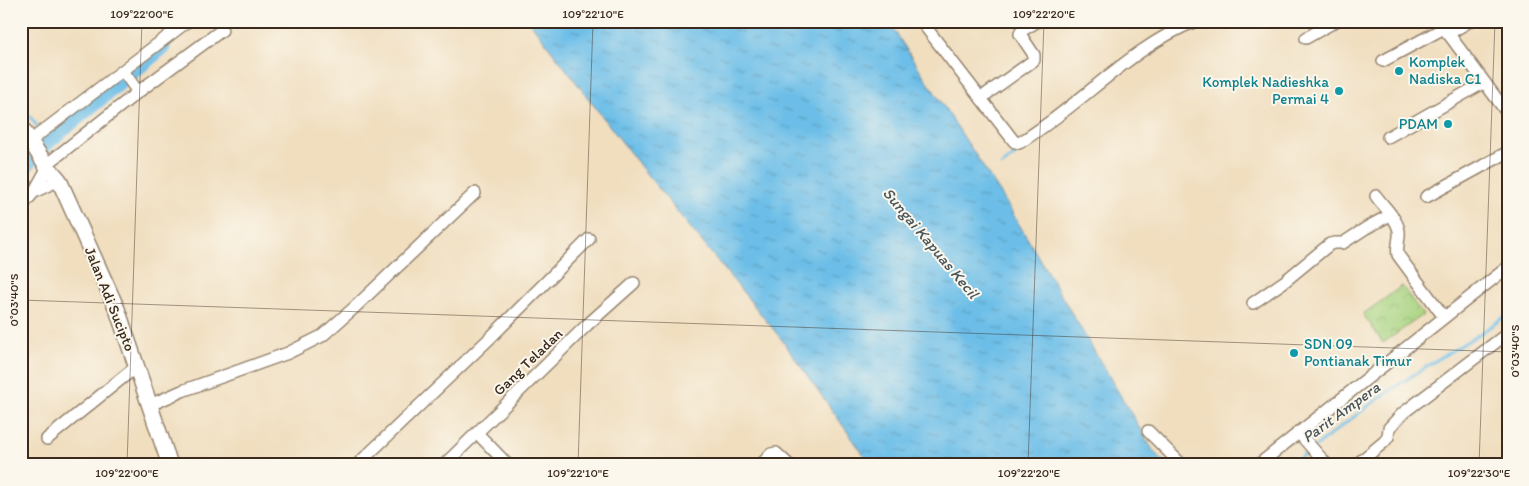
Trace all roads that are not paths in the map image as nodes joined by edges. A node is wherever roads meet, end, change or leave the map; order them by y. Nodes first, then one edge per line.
1 (188, 21) edge
2 (921, 21) edge
3 (1038, 21) edge
4 (1196, 21) edge
5 (1336, 21) edge
6 (1470, 21) edge
7 (1444, 28) edge
8 (222, 30) dead end
9 (1306, 38) dead end
10 (1383, 61) dead end
11 (123, 71) junction
12 (1483, 83) junction
13 (136, 88) junction
14 (981, 98) junction
15 (1507, 110) edge
16 (21, 127) edge
17 (1388, 137) dead end
18 (1508, 152) edge
19 (39, 153) junction
20 (59, 180) junction
21 (34, 192) junction
22 (475, 193) dead end
23 (1376, 196) dead end
24 (1426, 197) dead end
25 (21, 207) edge
26 (1390, 215) junction
27 (589, 239) dead end
28 (1508, 267) edge
29 (634, 283) dead end
30 (1253, 303) dead end
31 (1444, 317) junction
32 (1508, 333) edge
33 (137, 366) junction
34 (150, 405) junction
35 (1148, 431) dead end
36 (1298, 432) junction
37 (477, 433) junction
38 (46, 439) dead end
39 (1324, 461) edge
40 (170, 465) edge
41 (357, 465) edge
42 (444, 465) edge
43 (508, 465) edge
44 (761, 465) edge
45 (789, 465) edge
46 (1182, 465) edge
47 (1258, 465) edge
48 (1356, 465) edge

1 - 11 street
2 - 14 street
3 - 14 street
4 - 14 street
5 - 9 street
6 - 7 street
7 - 10 street
7 - 12 street
8 - 13 street
11 - 13 street
11 - 19 street
12 - 15 street
12 - 17 street
13 - 19 street
16 - 19 main road, Jalan Adi Sucipto
18 - 24 street
19 - 20 main road, Jalan Adi Sucipto
19 - 21 street
20 - 21 street
20 - 33 main road, Jalan Adi Sucipto
21 - 25 street
22 - 34 street
23 - 26 street
26 - 30 street
26 - 31 street
27 - 41 street
28 - 31 street
29 - 37 street, Gang Teladan
31 - 36 street
32 - 48 street
33 - 34 main road, Jalan Adi Sucipto
33 - 38 street
34 - 40 main road, Jalan Adi Sucipto
35 - 46 street
36 - 39 street
36 - 47 street
37 - 42 street, Gang Teladan
37 - 43 street
44 - 45 street

